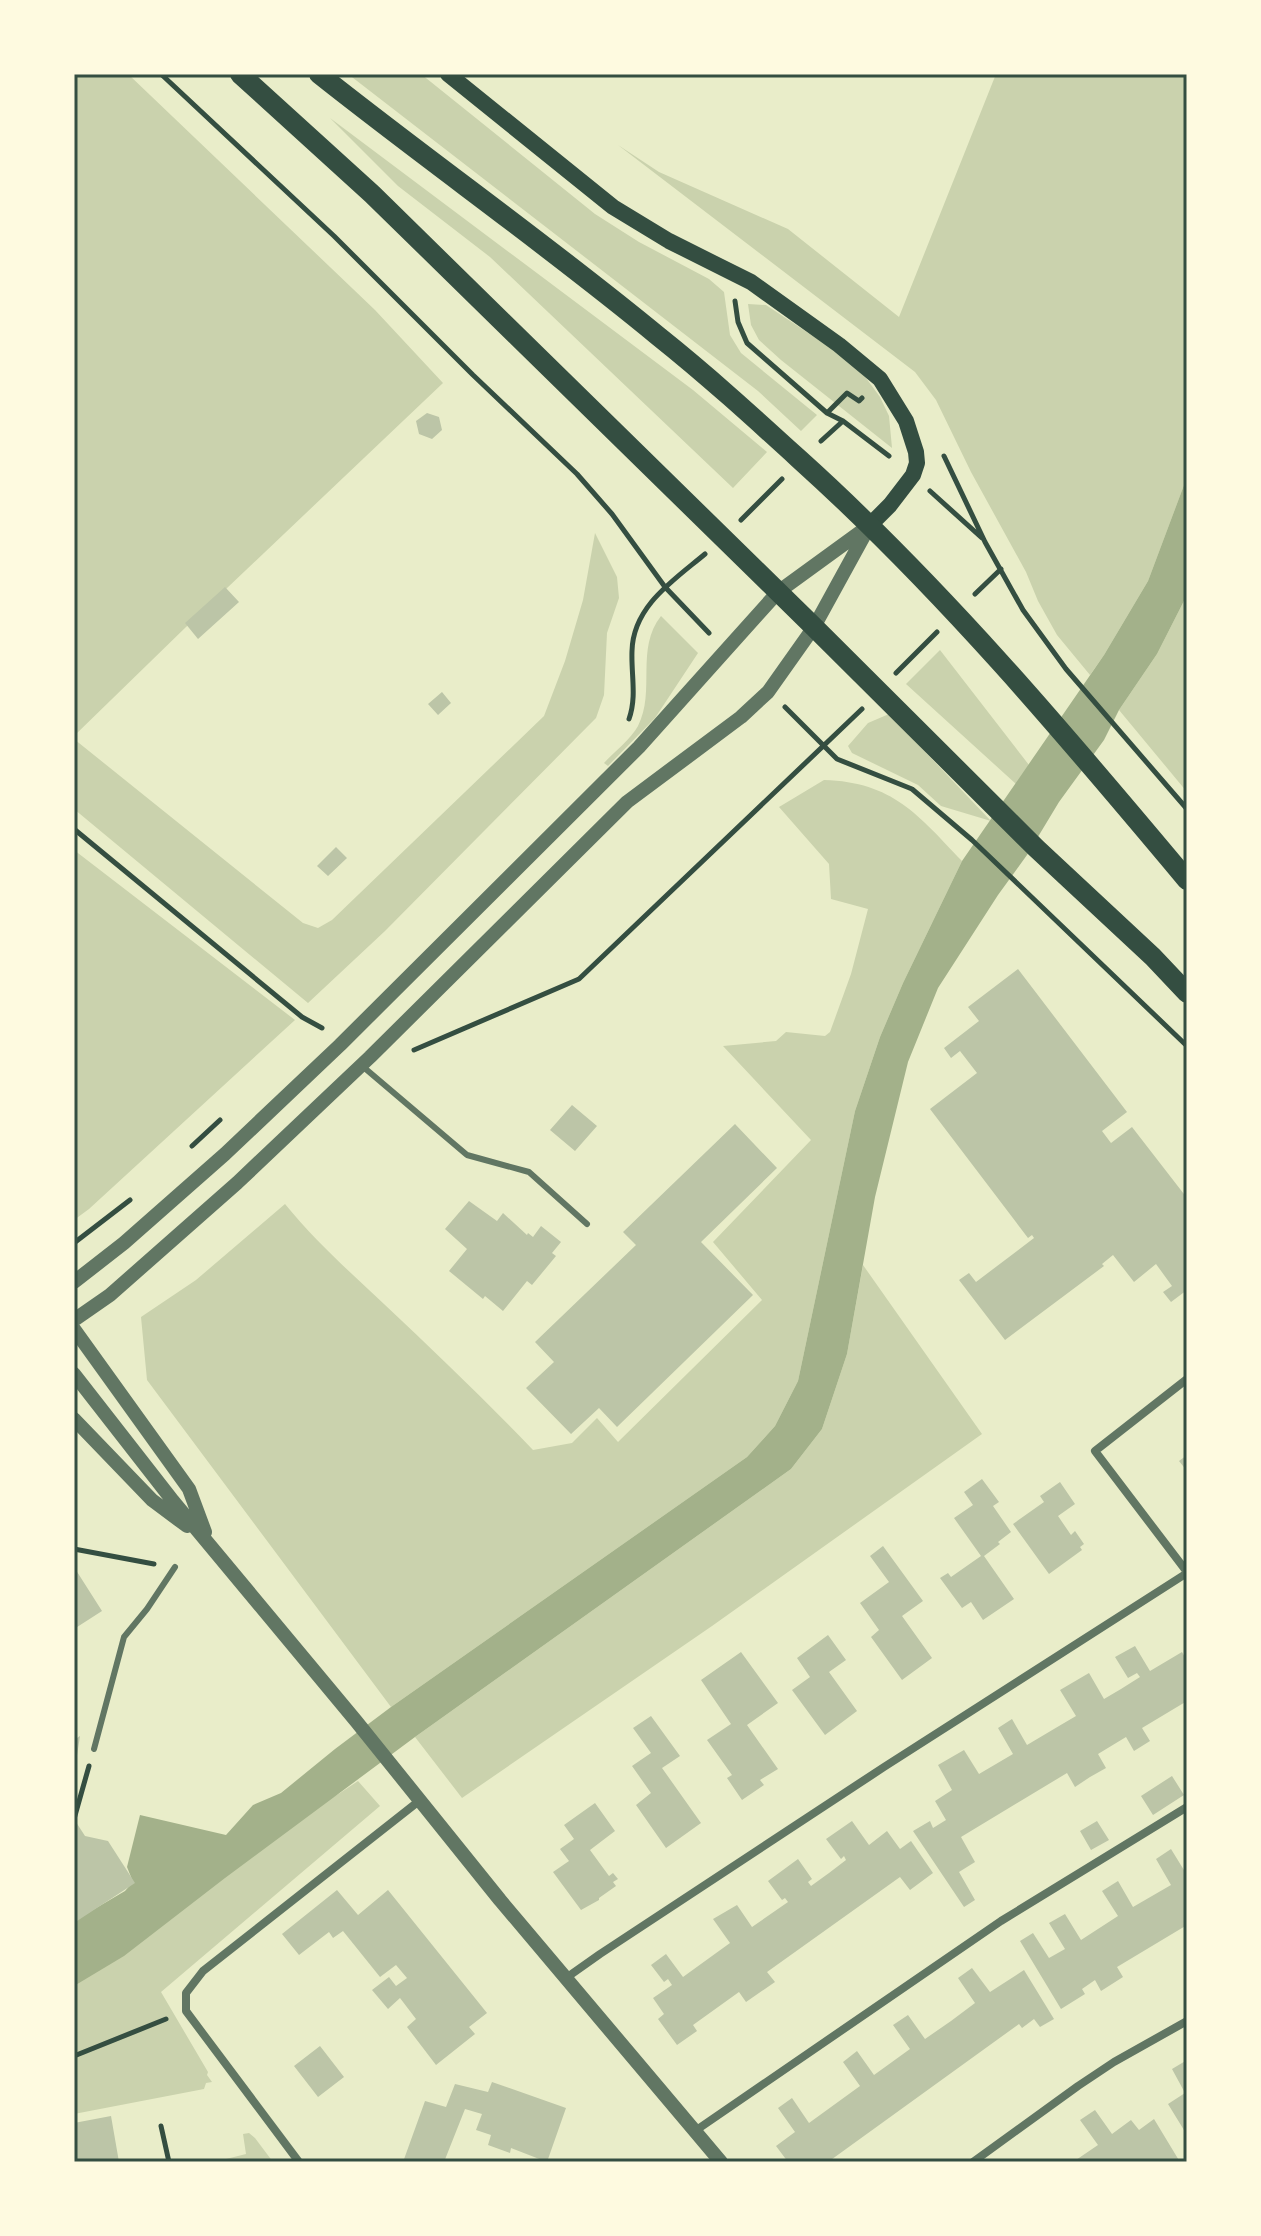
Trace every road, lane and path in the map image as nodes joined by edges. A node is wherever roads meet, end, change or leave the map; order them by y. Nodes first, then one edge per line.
1 (161, 74) edge
2 (240, 74) edge
3 (319, 74) edge
4 (448, 74) edge
5 (731, 291) dead end
6 (880, 379) junction
7 (827, 413) junction
8 (801, 460) junction
9 (870, 525) junction
10 (722, 539) junction
11 (985, 542) dead end
12 (1001, 569) junction
13 (665, 587) junction
14 (778, 592) junction
15 (956, 612) junction
16 (814, 627) junction
17 (726, 651) junction
18 (878, 691) junction
19 (768, 692) junction
20 (628, 723) dead end
21 (824, 746) junction
22 (1187, 809) edge
23 (74, 829) edge
24 (1187, 880) edge
25 (1187, 993) edge
26 (309, 1037) dead end
27 (1187, 1046) edge
28 (366, 1061) junction
29 (227, 1113) dead end
30 (183, 1154) dead end
31 (140, 1192) dead end
32 (587, 1224) dead end
33 (74, 1243) edge
34 (74, 1282) edge
35 (74, 1320) edge
36 (74, 1329) edge
37 (74, 1374) edge
38 (1187, 1379) edge
39 (74, 1419) edge
40 (209, 1544) junction
41 (74, 1549) edge
42 (175, 1567) joint
43 (1187, 1573) edge
44 (94, 1749) joint
45 (419, 1801) junction
46 (1187, 1807) edge
47 (74, 1819) edge
48 (566, 1978) junction
49 (186, 2011) junction
50 (1187, 2021) edge
51 (74, 2056) edge
52 (161, 2126) dead end
53 (695, 2131) junction
54 (169, 2162) edge
55 (299, 2162) edge
56 (721, 2162) edge
57 (973, 2162) edge

1 - 13 path
2 - 10 main road
3 - 8 main road
4 - 6 main road
5 - 7 path
6 - 7 path
6 - 9 main road
7 - 8 path
8 - 9 main road
8 - 10 path
9 - 14 street
9 - 15 main road
9 - 16 street
10 - 13 path
10 - 14 main road
11 - 12 path
12 - 15 path
12 - 22 path
13 - 17 path
13 - 20 path
14 - 16 main road
14 - 17 street
15 - 18 path
15 - 24 main road
16 - 18 main road
16 - 19 street
17 - 34 street
18 - 21 path
18 - 25 main road
19 - 21 path
19 - 28 street
21 - 27 path
21 - 28 path
23 - 26 path
28 - 32 lane
28 - 35 street
29 - 30 path
31 - 33 path
36 - 40 street
37 - 40 street
38 - 43 street
39 - 40 street
40 - 45 street
41 - 42 path
42 - 44 lane
43 - 48 street
44 - 47 path
45 - 48 street
45 - 49 street
46 - 53 street
48 - 53 street
49 - 51 path
49 - 55 street
50 - 57 street
52 - 54 path
53 - 56 street

